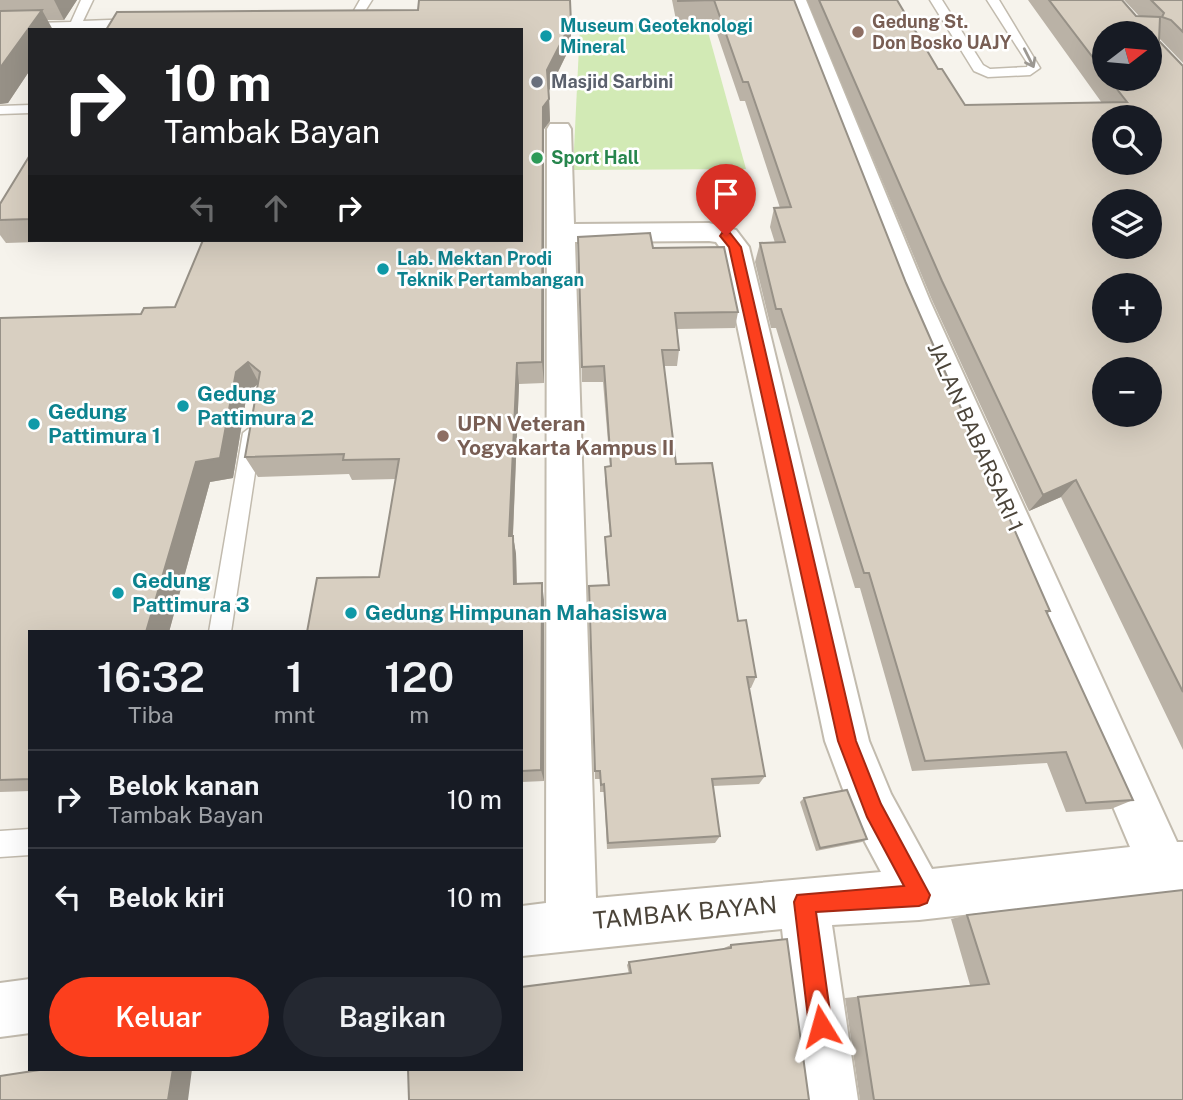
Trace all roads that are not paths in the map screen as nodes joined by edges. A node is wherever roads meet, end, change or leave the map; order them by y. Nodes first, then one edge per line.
1 (87, 0) edge
2 (366, 0) edge
3 (796, 0) edge
4 (936, 0) edge
5 (993, 0) edge
6 (316, 18) edge
7 (156, 22) edge
8 (76, 24) junction
9 (0, 28) edge
10 (28, 109) edge
11 (0, 110) edge
12 (559, 129) dead end
13 (559, 233) junction
14 (256, 406) edge
15 (220, 630) edge
16 (28, 842) edge
17 (0, 844) edge
18 (1174, 868) edge
19 (919, 895) junction
20 (804, 902) junction
21 (571, 924) junction
22 (523, 931) edge
23 (830, 1100) edge

1 - 8 lane
2 - 6 lane
3 - 18 street, JALAN BABARSARI 1
5 -> 4 lane
7 - 8 lane
8 - 9 lane
10 - 11 lane
12 - 13 street
13 - 19 street
13 - 21 street
14 - 15 lane
16 - 17 lane
18 - 19 street, TAMBAK BAYAN
19 - 20 street, TAMBAK BAYAN
20 - 21 street, TAMBAK BAYAN
20 - 23 street
21 - 22 street, TAMBAK BAYAN

